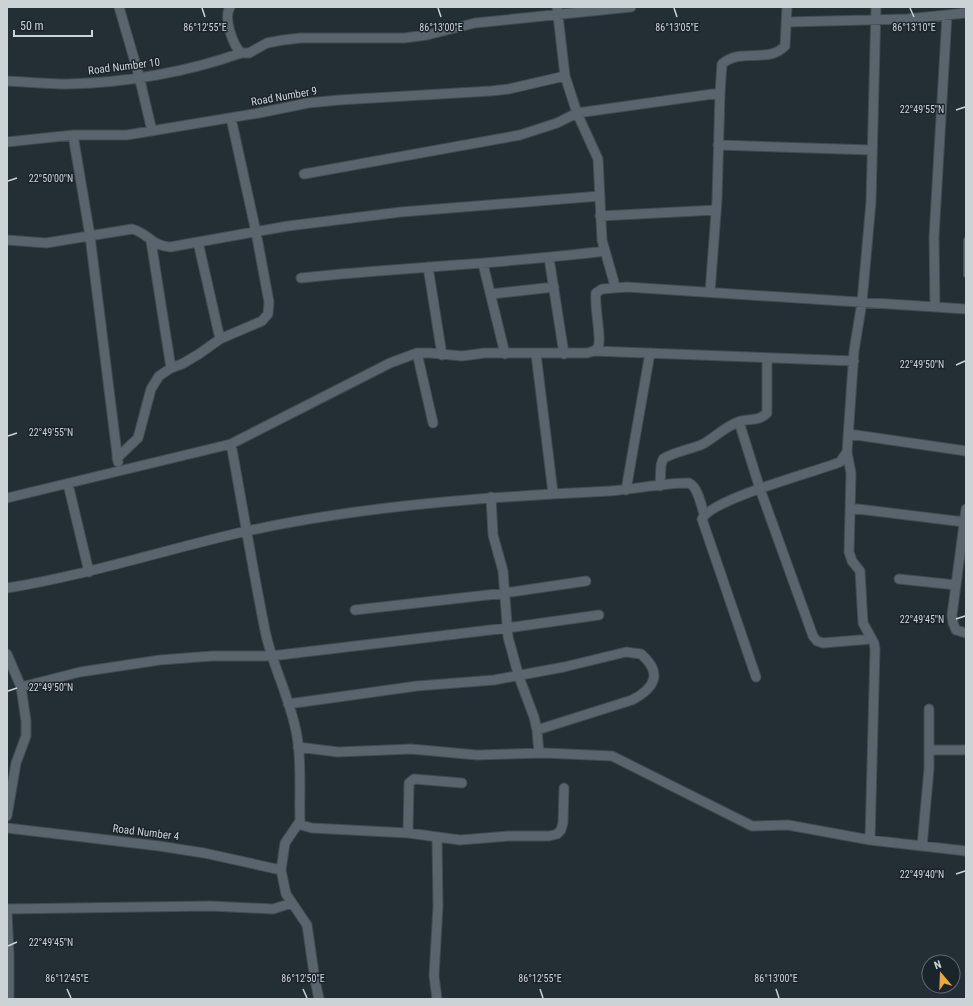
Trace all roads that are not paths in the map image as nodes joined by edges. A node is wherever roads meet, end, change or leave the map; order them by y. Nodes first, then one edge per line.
1 (119, 7) edge
2 (230, 7) edge
3 (631, 7) edge
4 (786, 7) edge
5 (876, 7) edge
6 (557, 11) edge
7 (966, 13) edge
8 (947, 15) junction
9 (876, 20) junction
10 (787, 22) junction
11 (241, 53) junction
12 (139, 76) junction
13 (565, 76) junction
14 (7, 81) edge
15 (720, 93) junction
16 (577, 113) junction
17 (231, 118) junction
18 (152, 131) junction
19 (73, 135) junction
20 (7, 142) edge
21 (718, 145) junction
22 (872, 150) junction
23 (304, 174) dead end
24 (600, 196) junction
25 (716, 210) junction
26 (600, 216) junction
27 (256, 232) junction
28 (90, 236) junction
29 (7, 240) edge
30 (966, 240) edge
31 (151, 241) junction
32 (198, 242) junction
33 (605, 251) junction
34 (549, 258) junction
35 (483, 264) junction
36 (428, 267) junction
37 (966, 276) edge
38 (301, 278) dead end
39 (615, 286) junction
40 (554, 288) junction
41 (710, 292) junction
42 (490, 294) junction
43 (862, 302) junction
44 (935, 307) junction
45 (966, 309) edge
46 (220, 339) junction
47 (594, 351) junction
48 (417, 353) junction
49 (650, 353) junction
50 (505, 354) junction
51 (536, 354) junction
52 (564, 354) junction
53 (442, 355) junction
54 (767, 358) junction
55 (854, 361) junction
56 (171, 368) junction
57 (739, 422) junction
58 (433, 423) dead end
59 (849, 434) junction
60 (231, 444) junction
61 (848, 452) junction
62 (966, 452) edge
63 (117, 458) junction
64 (119, 472) junction
65 (68, 484) junction
66 (660, 486) junction
67 (760, 489) junction
68 (626, 490) junction
69 (553, 494) junction
70 (491, 497) junction
71 (7, 498) edge
72 (850, 508) junction
73 (966, 509) edge
74 (704, 514) junction
75 (964, 522) junction
76 (247, 531) junction
77 (89, 572) junction
78 (899, 579) dead end
79 (586, 581) dead end
80 (956, 584) junction
81 (7, 588) edge
82 (505, 593) junction
83 (355, 610) dead end
84 (599, 615) dead end
85 (506, 628) junction
86 (966, 633) edge
87 (871, 639) junction
88 (7, 654) edge
89 (271, 656) junction
90 (519, 677) junction
91 (756, 677) dead end
92 (21, 687) junction
93 (288, 704) junction
94 (929, 709) dead end
95 (537, 730) junction
96 (298, 747) junction
97 (929, 750) junction
98 (966, 750) edge
99 (539, 753) junction
100 (462, 783) dead end
101 (564, 788) dead end
102 (7, 816) edge
103 (300, 821) junction
104 (7, 828) edge
105 (408, 833) junction
106 (438, 838) junction
107 (870, 840) junction
108 (922, 846) junction
109 (966, 851) edge
110 (281, 870) junction
111 (292, 903) junction
112 (7, 909) edge
113 (7, 913) edge
114 (7, 920) edge
115 (9, 999) edge
116 (320, 999) edge
117 (437, 999) edge

1 - 12 street
2 - 11 street
3 - 6 street, Road Number 10
4 - 10 street
5 - 9 street
6 - 11 street, Road Number 10
6 - 13 street
7 - 8 street
8 - 9 street
8 - 44 street
9 - 10 street
9 - 22 street
10 - 15 street
11 - 12 street, Road Number 10
12 - 14 street, Road Number 10
12 - 18 street
13 - 16 street
13 - 17 street, Road Number 9
15 - 16 street
15 - 21 street
16 - 23 street
16 - 24 street
17 - 18 street, Road Number 9
17 - 27 street
18 - 19 street, Road Number 9
19 - 20 street, Road Number 9
19 - 28 street
21 - 22 street
21 - 25 street
22 - 43 street
24 - 26 street
24 - 27 street
25 - 26 street
25 - 41 street
26 - 33 street
27 - 32 street
27 - 46 street
28 - 29 street
28 - 31 street
28 - 63 street
30 - 37 lane
31 - 32 street
31 - 56 street
32 - 46 street
33 - 34 street
33 - 39 street
34 - 35 street
34 - 40 street
35 - 36 street
35 - 42 street
36 - 38 street
36 - 53 street
39 - 41 street
39 - 47 street
40 - 42 street
40 - 52 street
41 - 43 street
42 - 50 street
43 - 44 street
43 - 55 street
44 - 45 street
46 - 56 street
47 - 49 street
47 - 52 street
48 - 53 street
48 - 58 street
48 - 60 street
49 - 54 street
49 - 68 street
50 - 51 street
50 - 53 street
51 - 52 street
51 - 69 street
54 - 55 street
54 - 57 street
55 - 59 street
56 - 63 street
57 - 66 street
57 - 67 street
59 - 61 street
59 - 62 street
60 - 64 street
60 - 76 street
61 - 67 street
61 - 72 street
63 - 64 street
64 - 65 street
65 - 71 street
65 - 77 street
66 - 68 street
66 - 74 street
67 - 74 street
67 - 87 street
68 - 69 street
69 - 70 street
70 - 76 street
70 - 82 street
72 - 75 street
72 - 87 street
73 - 75 street
74 - 91 street
75 - 80 street
76 - 77 street
76 - 89 street
77 - 81 street
78 - 80 street
79 - 82 street
80 - 86 street
82 - 83 street
82 - 85 street
84 - 85 street
85 - 89 street
85 - 90 street
87 - 107 street
88 - 92 street
89 - 92 street
89 - 93 street
90 - 93 street
90 - 95 street
90 - 95 street
92 - 102 street
93 - 96 street
94 - 97 street
95 - 99 street
96 - 99 street
96 - 103 street
97 - 98 street
97 - 108 street
99 - 107 street
100 - 105 street
101 - 106 street
103 - 105 street
103 - 110 street
104 - 110 street, Road Number 4
105 - 106 street
106 - 117 street
107 - 108 street
108 - 109 street
110 - 111 street
111 - 112 street
111 - 116 street
113 - 114 street
114 - 115 street

